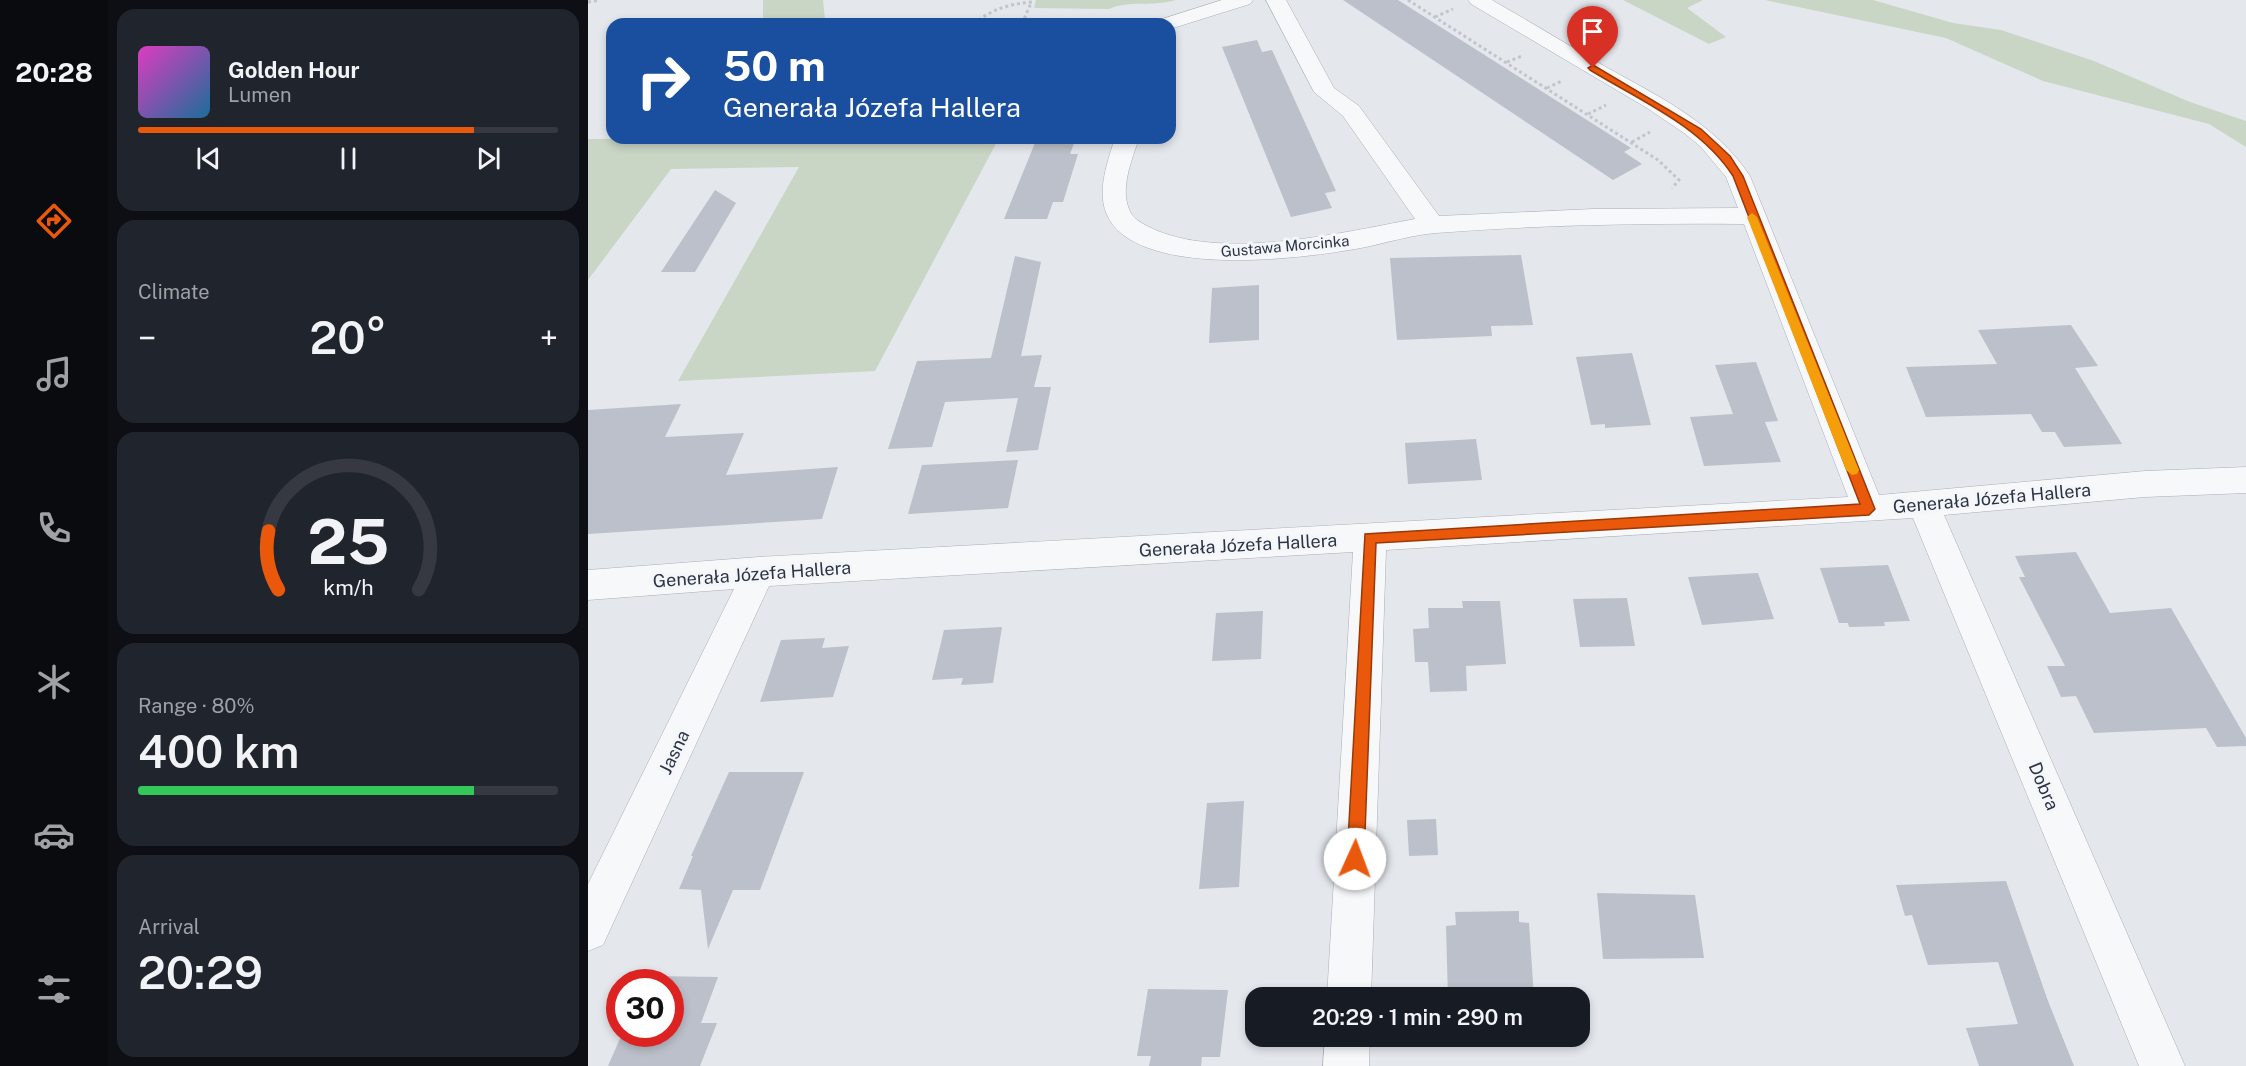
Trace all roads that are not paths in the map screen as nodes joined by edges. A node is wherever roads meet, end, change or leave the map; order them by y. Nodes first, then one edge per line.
1 (1243, 0) edge
2 (1276, 0) edge
3 (1478, 0) edge
4 (1176, 21) edge
5 (1125, 144) edge
6 (1751, 216) junction
7 (1432, 225) junction
8 (2246, 480) edge
9 (1924, 506) junction
10 (1869, 509) junction
11 (1370, 538) junction
12 (759, 572) junction
13 (588, 585) edge
14 (588, 930) edge
15 (1350, 987) edge
16 (1347, 1047) edge
17 (1346, 1066) edge
18 (2162, 1066) edge

1 - 4 street
2 - 7 street
3 - 6 street
5 - 7 street, Gustawa Morcinka
6 - 7 street, Gustawa Morcinka
6 - 10 street
8 - 9 street, Generała Józefa Hallera
9 - 10 street, Generała Józefa Hallera
9 - 18 street, Dobra
10 - 11 street, Generała Józefa Hallera
11 - 12 street, Generała Józefa Hallera
11 - 15 street
12 - 13 street, Generała Józefa Hallera
12 - 14 street, Jasna
16 - 17 street

